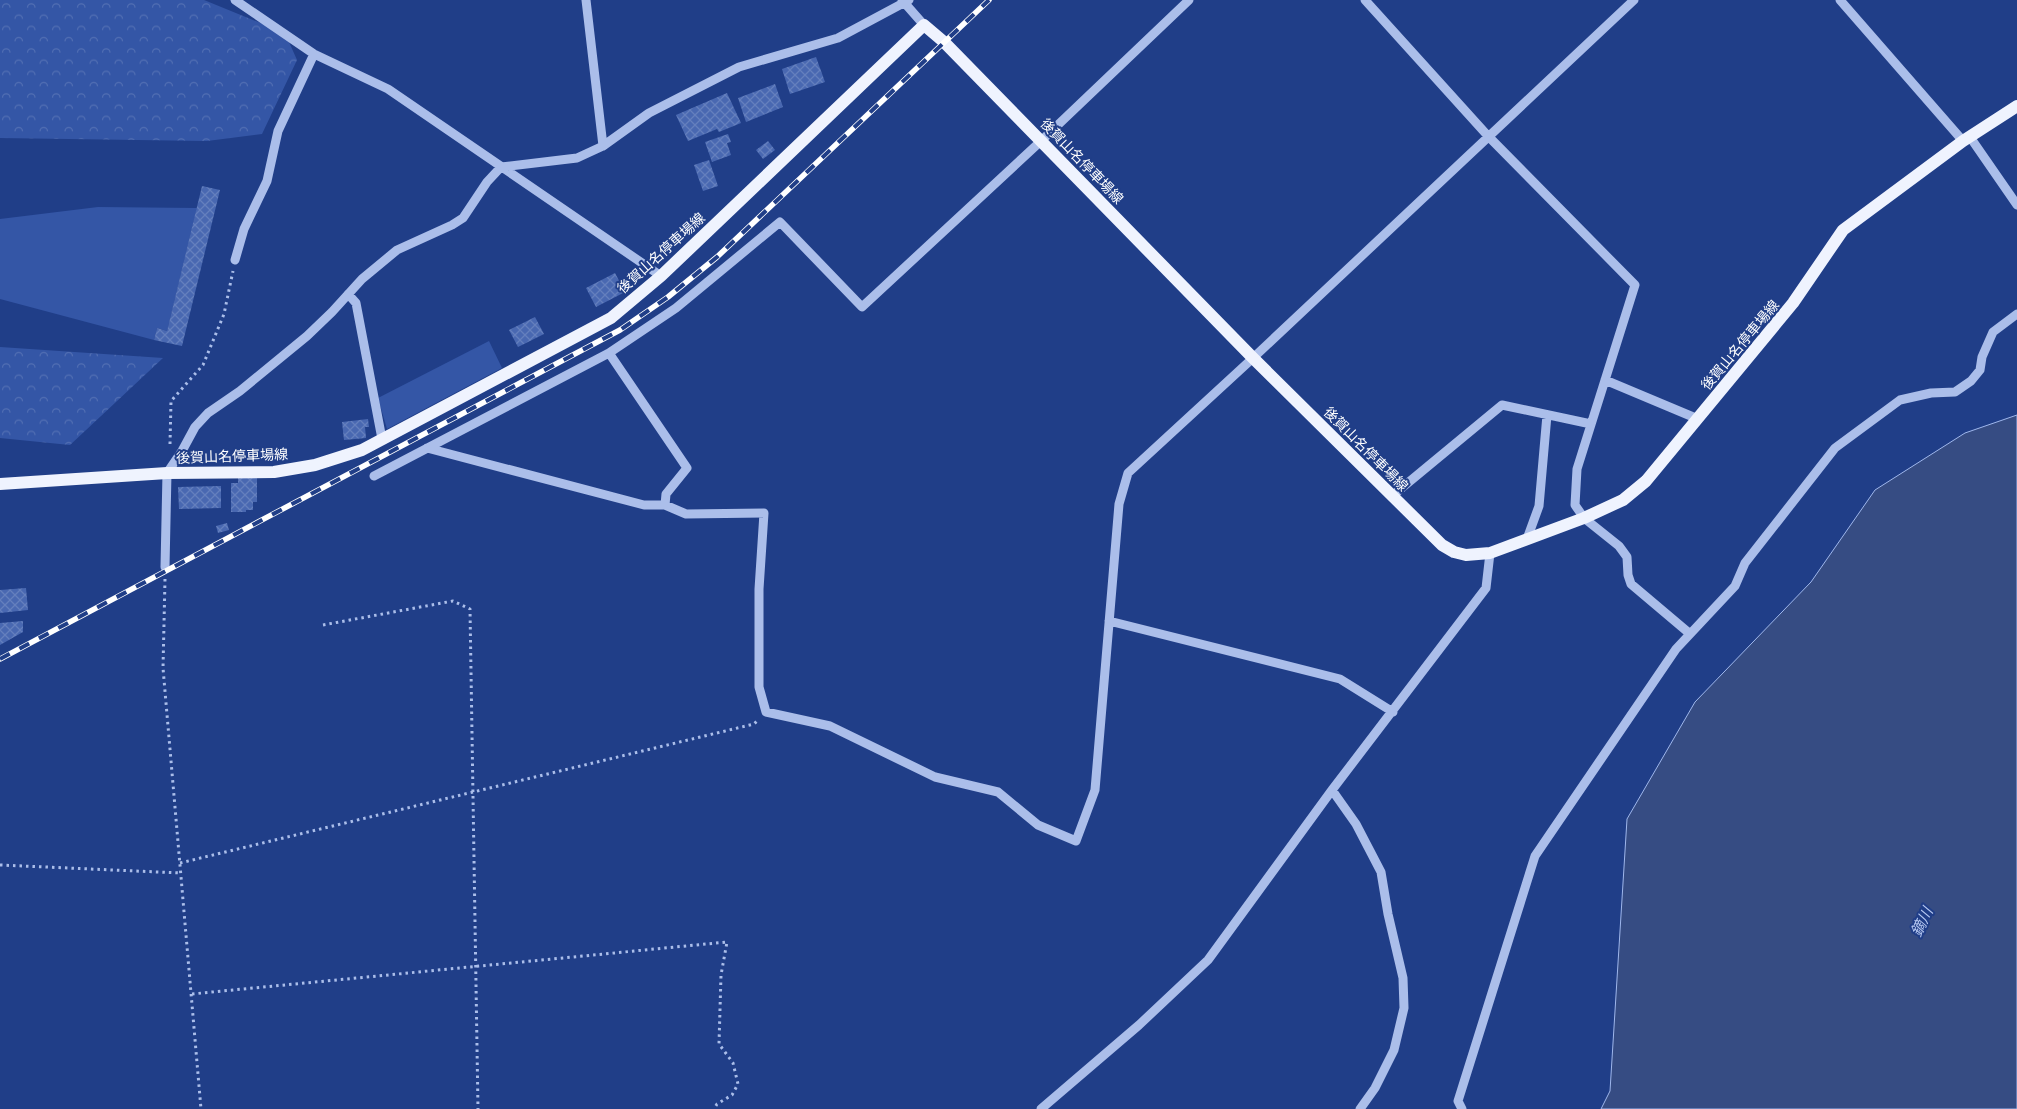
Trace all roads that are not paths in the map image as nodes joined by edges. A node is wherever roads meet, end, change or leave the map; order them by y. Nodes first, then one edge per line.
1 (235, 0) edge
2 (586, 0) edge
3 (1189, 0) edge
4 (1365, 0) edge
5 (1634, 0) edge
6 (1840, 0) edge
7 (905, 1) edge
8 (924, 25) junction
9 (314, 54) junction
10 (2017, 106) edge
11 (1488, 136) junction
12 (1966, 139) junction
13 (1041, 141) junction
14 (603, 146) junction
15 (502, 167) junction
16 (2017, 205) edge
17 (235, 260) road end
18 (661, 276) junction
19 (348, 294) junction
20 (2017, 314) edge
21 (609, 353) junction
22 (1253, 358) junction
23 (1605, 380) junction
24 (1547, 415) junction
25 (1698, 419) junction
26 (1591, 424) junction
27 (382, 439) junction
28 (427, 448) junction
29 (169, 470) junction
30 (374, 476) dead end
31 (0, 484) edge
32 (1392, 496) junction
33 (665, 505) junction
34 (1584, 518) junction
35 (1527, 540) junction
36 (1490, 553) junction
37 (165, 572) road end
38 (1109, 622) junction
39 (1689, 633) junction
40 (1393, 712) junction
41 (1332, 790) junction
42 (1041, 1109) edge
43 (1360, 1109) edge
44 (1462, 1109) edge

1 - 9 street
2 - 14 street
3 - 13 street
4 - 11 street
5 - 11 street
6 - 12 street
7 - 8 street
7 - 14 street
8 - 13 main road, 後賀山名停車場線
8 - 18 main road, 後賀山名停車場線
9 - 15 street
9 - 17 street
10 - 12 main road, 後賀山名停車場線
11 - 22 street
11 - 23 street
12 - 16 street
12 - 25 main road, 後賀山名停車場線
13 - 21 street
13 - 22 main road, 後賀山名停車場線
14 - 15 street
15 - 18 street
15 - 19 street
18 - 27 main road, 後賀山名停車場線
19 - 27 street
19 - 29 street
20 - 39 street
21 - 28 street
21 - 33 street
22 - 32 main road, 後賀山名停車場線
22 - 38 street
23 - 25 street
23 - 26 street
24 - 26 street
24 - 32 street
24 - 35 street
25 - 34 main road, 後賀山名停車場線
26 - 34 street
27 - 29 main road, 後賀山名停車場線
28 - 30 street
28 - 33 street
29 - 31 main road, 後賀山名停車場線
29 - 37 street
32 - 36 main road, 後賀山名停車場線
33 - 38 street
34 - 35 main road, 後賀山名停車場線
34 - 39 street
35 - 36 main road, 後賀山名停車場線
36 - 40 street
38 - 40 street
39 - 44 street
40 - 41 street
41 - 42 street
41 - 43 street

